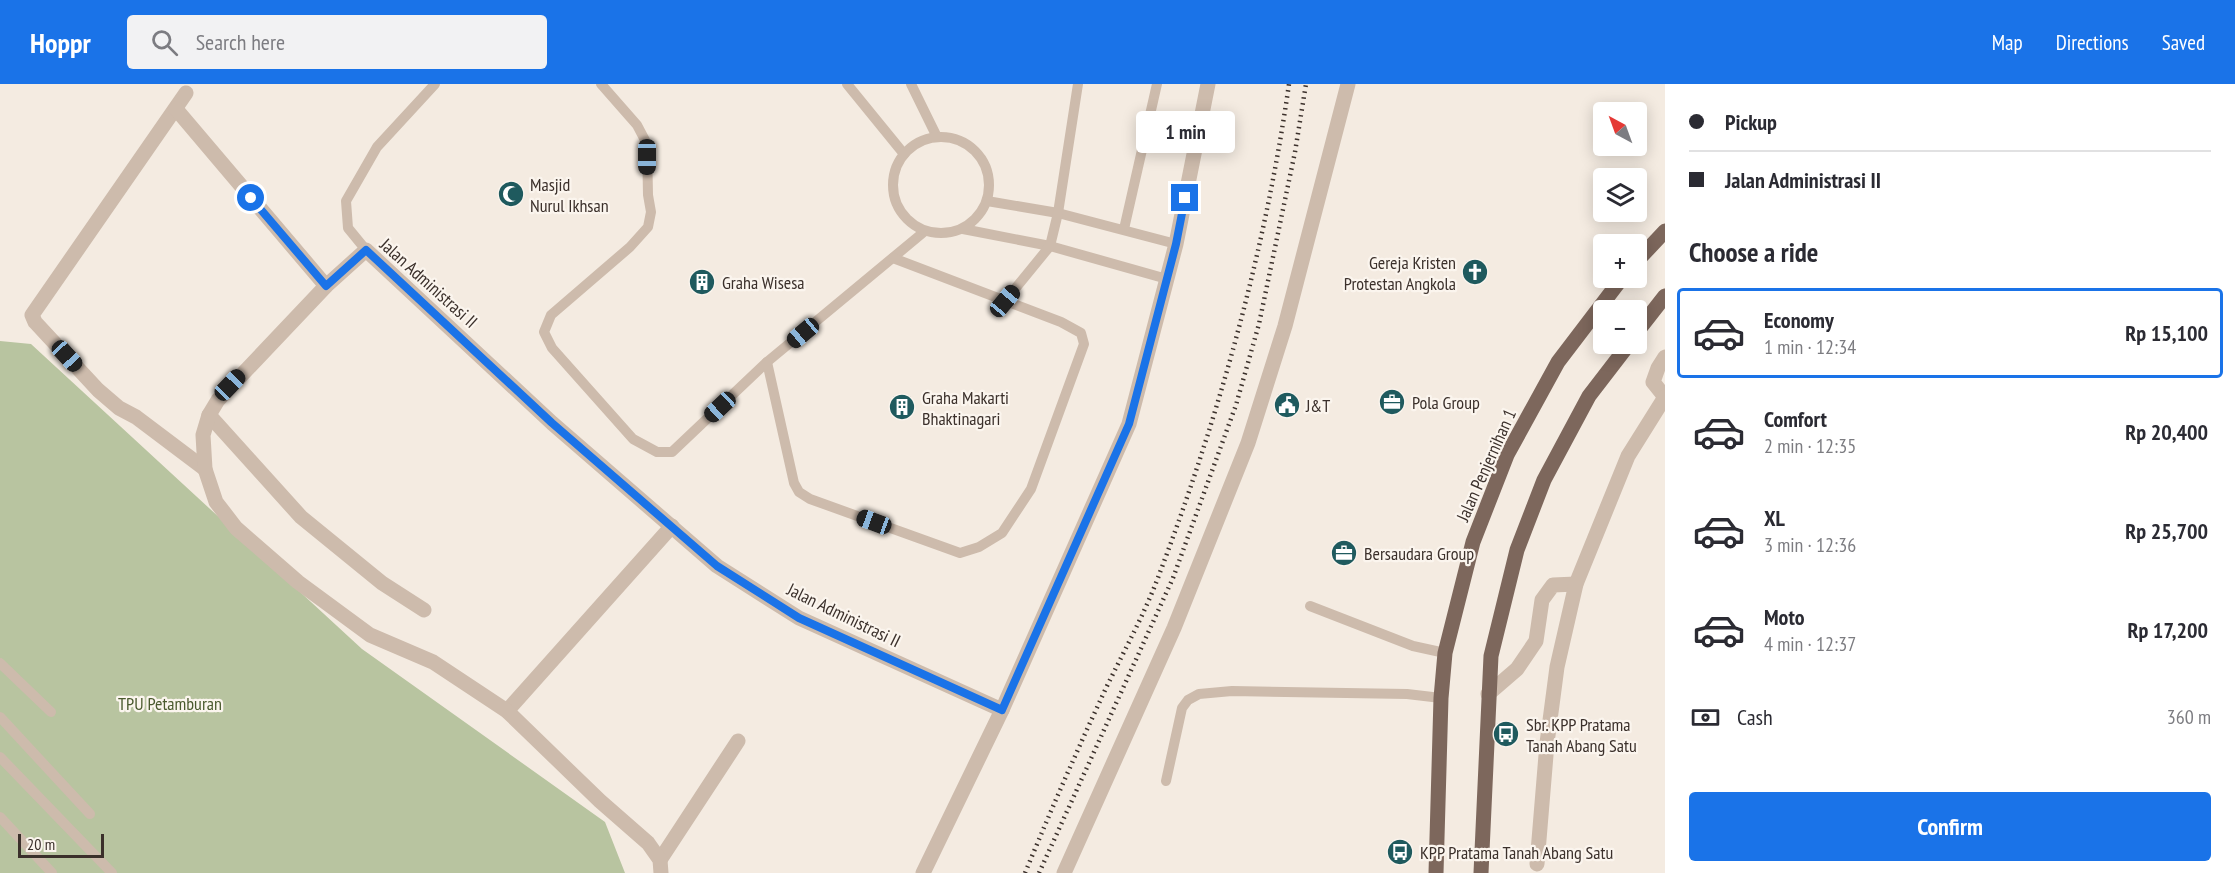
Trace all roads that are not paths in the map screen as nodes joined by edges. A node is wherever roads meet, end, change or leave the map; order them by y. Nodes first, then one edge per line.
1 (435, 84) edge
2 (602, 84) edge
3 (847, 84) edge
4 (911, 84) edge
5 (1078, 84) edge
6 (1157, 84) edge
7 (1208, 84) edge
8 (1348, 84) edge
9 (186, 93) dead end
10 (176, 110) junction
11 (937, 137) junction
12 (904, 154) junction
13 (987, 201) junction
14 (1058, 213) junction
15 (963, 229) junction
16 (1124, 229) junction
17 (925, 231) junction
18 (1665, 231) edge
19 (1176, 244) junction
20 (1050, 246) junction
21 (366, 250) junction
22 (1647, 250) edge
23 (893, 258) junction
24 (1167, 279) junction
25 (326, 286) junction
26 (1614, 288) edge
27 (1665, 296) edge
28 (1005, 301) junction
29 (1647, 319) edge
30 (1621, 354) edge
31 (1665, 357) edge
32 (767, 362) junction
33 (1665, 397) edge
34 (209, 415) junction
35 (205, 469) junction
36 (672, 526) junction
37 (1576, 584) junction
38 (1310, 606) dead end
39 (424, 610) dead end
40 (1444, 653) junction
41 (0, 663) edge
42 (1488, 694) junction
43 (1441, 698) junction
44 (1002, 710) junction
45 (507, 711) junction
46 (51, 712) dead end
47 (0, 717) edge
48 (738, 741) dead end
49 (0, 757) edge
50 (1166, 781) dead end
51 (90, 814) dead end
52 (0, 817) edge
53 (1537, 864) dead end
54 (661, 866) edge
55 (52, 873) edge
56 (112, 873) edge
57 (923, 873) edge
58 (1064, 873) edge
59 (1436, 873) edge
60 (1481, 873) edge

1 - 21 lane
2 - 32 lane
3 - 12 lane
4 - 11 lane
5 - 14 lane
6 - 16 lane
7 - 19 street
8 - 58 street
9 - 10 street
10 - 25 street
10 - 35 street
11 - 12 lane
11 - 13 lane
12 - 17 lane
13 - 14 lane
13 - 15 lane
14 - 16 lane
14 - 20 lane
15 - 17 lane
15 - 20 lane
16 - 19 lane
17 - 23 lane
18 - 22 main road
19 - 24 street
20 - 24 lane
20 - 28 lane
21 - 25 street, Jalan Administrasi II
21 - 36 street, Jalan Administrasi II
23 - 28 lane
23 - 32 lane
24 - 44 street
25 - 34 street, Jalan Administrasi II
26 - 40 main road, Jalan Penjernihan 1
27 - 29 main road
28 - 32 lane
30 - 42 main road
31 - 33 street
33 - 37 street
34 - 35 street, Jalan Administrasi II
34 - 39 street
35 - 45 street, Jalan Administrasi II
36 - 44 street, Jalan Administrasi II
36 - 45 street
37 - 42 street
37 - 53 street
38 - 40 lane
40 - 43 main road, Jalan Penjernihan 1
41 - 46 lane
42 - 60 main road
43 - 50 lane
43 - 59 main road, Jalan Penjernihan 1
44 - 57 street
45 - 54 street, Jalan Administrasi II
47 - 51 lane
48 - 54 street
49 - 56 lane
52 - 55 lane

